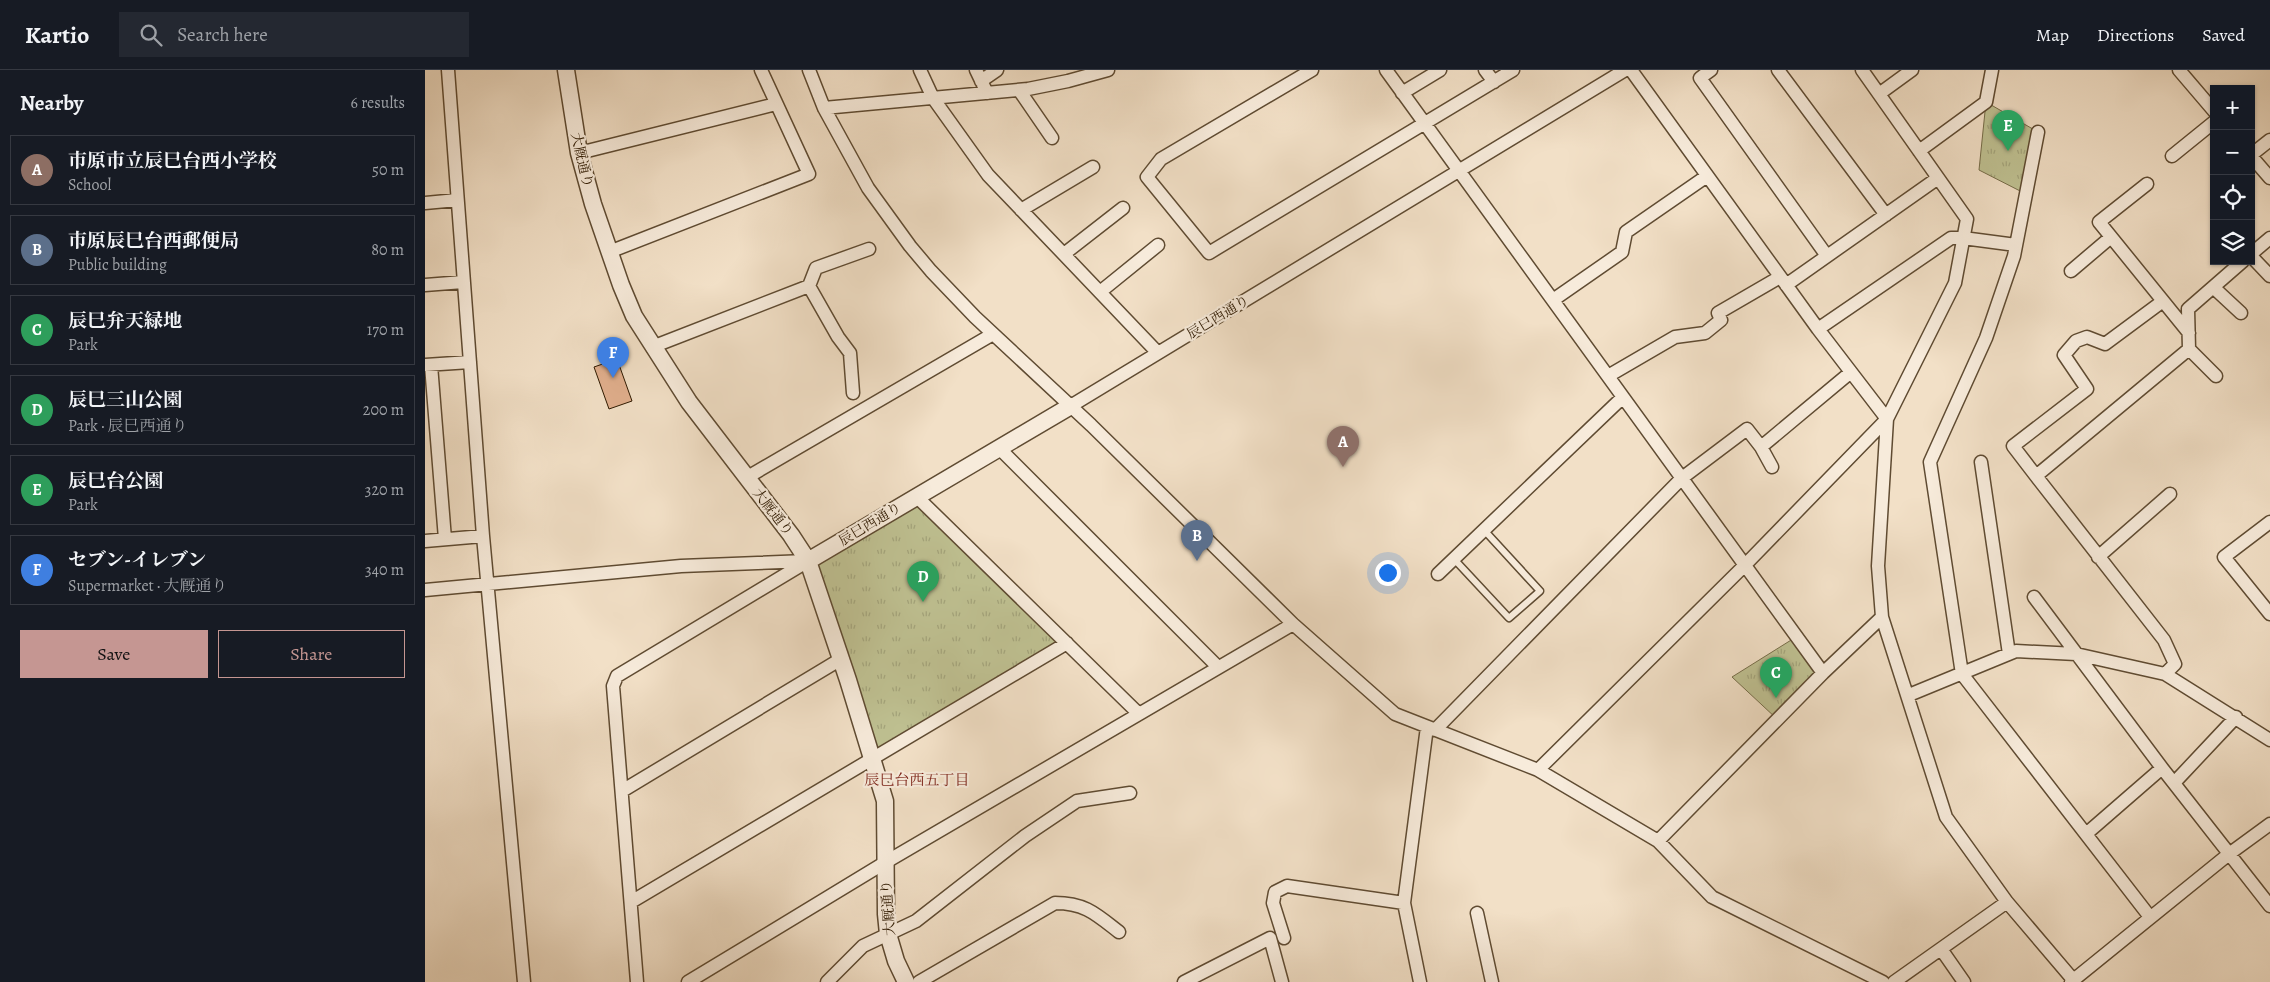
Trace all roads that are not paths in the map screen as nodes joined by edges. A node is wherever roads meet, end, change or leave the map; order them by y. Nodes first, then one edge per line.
1 (448, 70) edge
2 (566, 70) edge
3 (761, 70) edge
4 (809, 70) edge
5 (920, 70) edge
6 (997, 70) edge
7 (1108, 70) edge
8 (1313, 70) edge
9 (1386, 70) edge
10 (1439, 70) edge
11 (1485, 70) edge
12 (1513, 70) edge
13 (1625, 70) edge
14 (1631, 70) edge
15 (1711, 70) edge
16 (1778, 70) edge
17 (1862, 70) edge
18 (1912, 70) edge
19 (1992, 70) edge
20 (2179, 70) edge
21 (981, 81) edge
22 (1493, 82) junction
23 (1019, 90) junction
24 (1402, 92) junction
25 (1879, 94) junction
26 (933, 98) junction
27 (775, 104) junction
28 (2210, 106) edge
29 (824, 108) junction
30 (1425, 124) junction
31 (2210, 125) edge
32 (2038, 132) dead end
33 (1052, 138) dead end
34 (2270, 140) edge
35 (1919, 151) junction
36 (2255, 152) edge
37 (579, 154) junction
38 (2172, 156) dead end
39 (2255, 160) edge
40 (1093, 167) dead end
41 (1459, 170) junction
42 (1707, 176) junction
43 (1938, 178) junction
44 (2270, 178) edge
45 (2147, 184) dead end
46 (457, 200) junction
47 (425, 203) edge
48 (1123, 208) dead end
49 (1021, 210) junction
50 (1886, 214) junction
51 (2111, 237) junction
52 (1963, 238) junction
53 (2270, 238) edge
54 (1158, 245) dead end
55 (2017, 245) junction
56 (869, 249) dead end
57 (2255, 251) edge
58 (609, 252) junction
59 (1064, 254) junction
60 (1827, 256) junction
61 (2255, 259) edge
62 (2238, 265) edge
63 (2071, 271) dead end
64 (2270, 276) edge
65 (1783, 281) junction
66 (463, 282) junction
67 (425, 285) edge
68 (809, 286) junction
69 (2213, 287) junction
70 (1100, 292) junction
71 (1553, 300) junction
72 (2163, 301) junction
73 (2241, 313) dead end
74 (1818, 329) junction
75 (2189, 333) junction
76 (993, 334) junction
77 (652, 347) junction
78 (2189, 349) junction
79 (1159, 353) junction
80 (470, 362) junction
81 (428, 365) edge
82 (1851, 372) junction
83 (1608, 376) junction
84 (2216, 376) dead end
85 (853, 392) dead end
86 (1623, 397) junction
87 (1069, 407) junction
88 (1887, 419) junction
89 (1761, 447) junction
90 (999, 448) junction
91 (438, 451) junction
92 (425, 452) edge
93 (1981, 462) dead end
94 (1772, 467) dead end
95 (2036, 476) junction
96 (746, 478) junction
97 (1682, 478) junction
98 (2170, 494) dead end
99 (917, 497) junction
100 (2270, 522) edge
101 (1484, 530) junction
102 (483, 536) junction
103 (445, 539) junction
104 (425, 541) edge
105 (2098, 557) junction
106 (1454, 559) junction
107 (808, 561) junction
108 (1745, 565) junction
109 (1437, 574) dead end
110 (489, 583) junction
111 (425, 590) edge
112 (2034, 597) dead end
113 (2270, 614) edge
114 (1882, 617) junction
115 (1293, 624) junction
116 (1067, 643) junction
117 (2009, 654) junction
118 (2076, 654) junction
119 (841, 659) junction
120 (1218, 667) junction
121 (1823, 673) junction
122 (1961, 674) junction
123 (2165, 674) junction
124 (1909, 696) junction
125 (1139, 714) junction
126 (2236, 717) junction
127 (1431, 728) junction
128 (2270, 740) edge
129 (872, 759) junction
130 (2162, 768) junction
131 (1538, 770) junction
132 (2174, 783) junction
133 (622, 791) junction
134 (1130, 793) dead end
135 (2270, 824) edge
136 (2086, 834) junction
137 (1658, 841) junction
138 (2229, 854) junction
139 (886, 862) junction
140 (631, 902) junction
141 (2007, 902) junction
142 (1404, 903) junction
143 (2270, 906) edge
144 (1477, 913) dead end
145 (2150, 917) junction
146 (1119, 932) dead end
147 (889, 934) junction
148 (1284, 938) dead end
149 (1941, 949) junction
150 (2073, 981) edge
151 (524, 982) edge
152 (637, 982) edge
153 (688, 982) edge
154 (827, 982) edge
155 (906, 982) edge
156 (919, 982) edge
157 (1184, 982) edge
158 (1283, 982) edge
159 (1420, 982) edge
160 (1492, 982) edge
161 (1883, 982) edge
162 (1894, 982) edge
163 (1964, 982) edge

1 - 46 street
2 - 37 street, 大厩通り
3 - 27 street
4 - 29 street
5 - 26 street
6 - 21 street
7 - 23 street
8 - 30 street
9 - 24 street
10 - 24 street
11 - 22 street
12 - 22 street
13 - 41 street, 辰巳西通り
14 - 42 street
15 - 60 street
16 - 50 street
17 - 25 street
18 - 25 street
19 - 35 street
20 - 28 street
21 - 23 street
21 - 26 street
22 - 30 street
23 - 33 street
24 - 30 street
25 - 35 street
26 - 29 street
26 - 49 street
27 - 37 street
27 - 58 street
29 - 76 street
30 - 41 street
31 - 38 street
32 - 55 street
34 - 36 street
35 - 43 street
37 - 58 street, 大厩通り
39 - 44 street
40 - 49 street
41 - 71 street
41 - 79 street, 辰巳西通り
42 - 65 street
42 - 71 street
43 - 50 street
43 - 52 street
45 - 51 street
46 - 47 street
46 - 66 street
48 - 59 street
49 - 59 street
50 - 60 street
51 - 63 street
51 - 72 street
52 - 55 street
52 - 74 street
52 - 88 street
53 - 57 street
54 - 70 street
55 - 122 street
56 - 68 street
58 - 77 street, 大厩通り
59 - 70 street
60 - 65 street
61 - 64 street
62 - 69 street
65 - 74 street
65 - 83 street
66 - 67 street
66 - 80 street
68 - 77 street
68 - 85 street
69 - 73 street
69 - 75 street
70 - 79 street
71 - 83 street
72 - 75 street
72 - 95 street
74 - 82 street
75 - 78 street
76 - 87 street
76 - 96 street
77 - 96 street, 大厩通り
78 - 84 street
78 - 95 street
79 - 87 street, 辰巳西通り
80 - 81 street
80 - 102 street
81 - 91 street
82 - 88 street
82 - 89 street
83 - 86 street
86 - 97 street
86 - 101 street
87 - 90 street, 辰巳西通り
87 - 115 street
88 - 108 street
88 - 114 street
89 - 94 street
89 - 97 street
90 - 99 street, 辰巳西通り
90 - 120 street
91 - 92 street
91 - 103 street
93 - 117 street
95 - 105 street
96 - 107 street, 大厩通り
97 - 108 street
97 - 127 street
98 - 105 street
99 - 107 street, 辰巳西通り
99 - 116 street
100 - 113 street
101 - 106 street
101 - 106 lane
102 - 103 street
102 - 110 street
103 - 104 street
105 - 123 street
106 - 109 street
107 - 110 street
107 - 119 street, 大厩通り
107 - 133 street
108 - 121 street
108 - 131 street
110 - 111 street
110 - 151 street
112 - 118 street
114 - 121 street
114 - 124 street
115 - 120 street
115 - 127 street
116 - 125 street
116 - 129 street
117 - 118 street
117 - 122 street
118 - 123 street
118 - 130 street
119 - 129 street, 大厩通り
119 - 133 street
120 - 125 street
121 - 137 street
122 - 124 street
122 - 136 street
123 - 126 street
124 - 141 street
125 - 139 street
126 - 128 street
126 - 132 street
127 - 131 street
127 - 142 street
129 - 139 street, 大厩通り
129 - 140 street
130 - 132 street
130 - 136 street
131 - 137 street
132 - 138 street
133 - 140 street
134 - 147 street
135 - 138 street
136 - 145 street
137 - 161 street
138 - 143 street
138 - 145 street
139 - 147 street, 大厩通り
139 - 153 street
140 - 152 street
141 - 149 street
141 - 150 street
142 - 148 street
142 - 159 street
144 - 160 street
145 - 150 street
146 - 156 street
147 - 154 street
147 - 155 street, 大厩通り
149 - 162 street
149 - 163 street
157 - 158 street

